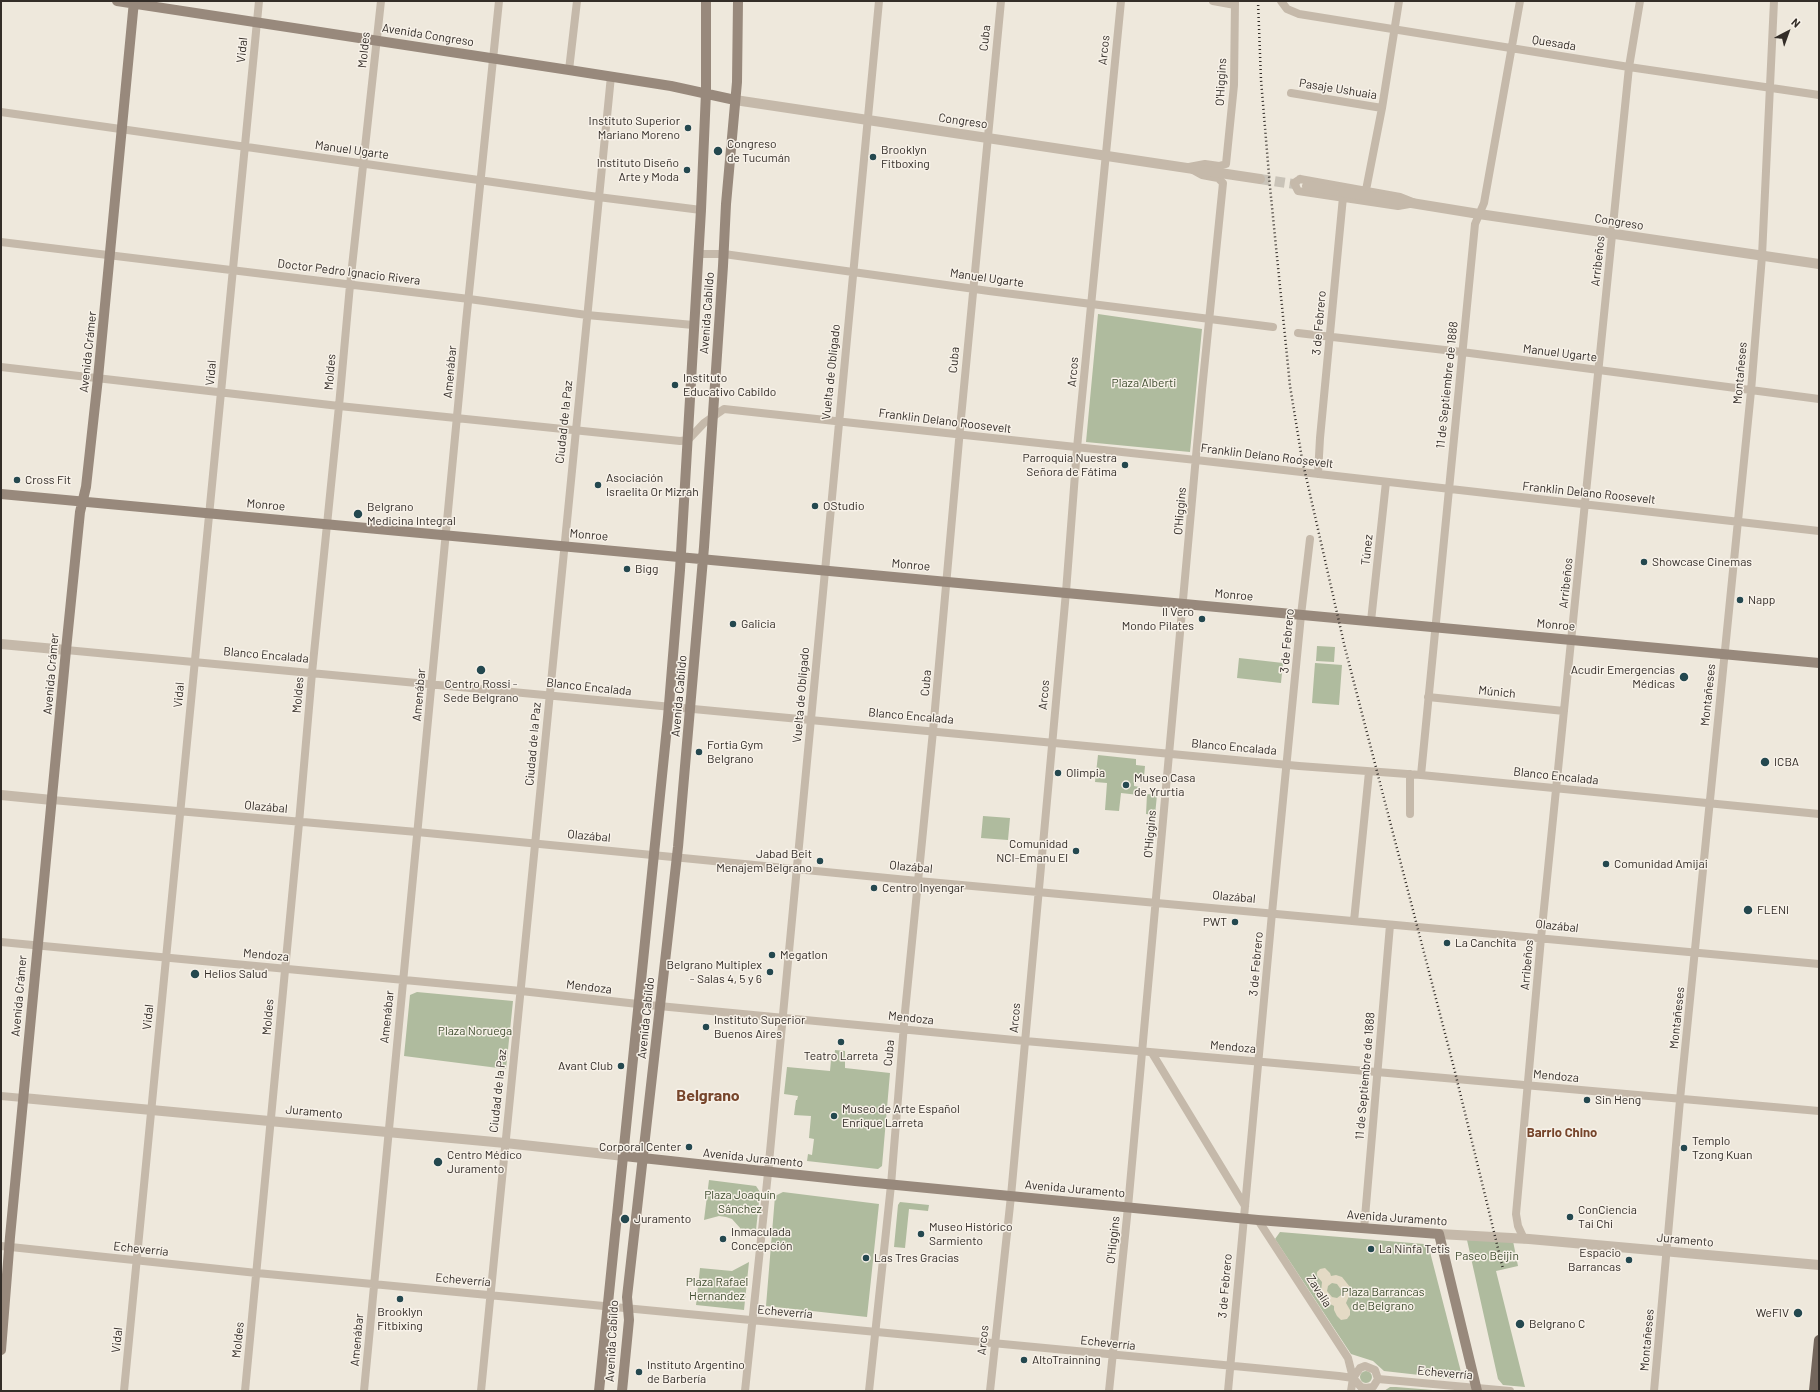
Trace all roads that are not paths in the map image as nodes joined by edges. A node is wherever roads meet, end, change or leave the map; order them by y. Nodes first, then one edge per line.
1 (117, 1) edge
2 (259, 1) edge
3 (381, 1) edge
4 (499, 1) edge
5 (577, 1) edge
6 (706, 1) edge
7 (738, 1) edge
8 (880, 1) edge
9 (1001, 1) edge
10 (1121, 1) edge
11 (1213, 1) edge
12 (1281, 1) edge
13 (1399, 1) edge
14 (1520, 1) edge
15 (1640, 1) edge
16 (1774, 1) edge
17 (134, 2) edge
18 (1235, 3) edge
19 (257, 23) junction
20 (1394, 29) junction
21 (377, 40) junction
22 (1511, 48) junction
23 (494, 58) junction
24 (1629, 67) junction
25 (569, 70) junction
26 (611, 76) junction
27 (1771, 88) junction
28 (706, 92) junction
29 (1290, 94) dead end
30 (1819, 95) edge
31 (735, 100) junction
32 (1382, 108) junction
33 (1, 112) edge
34 (868, 119) junction
35 (122, 130) junction
36 (987, 137) junction
37 (244, 147) junction
38 (1105, 155) junction
39 (363, 164) junction
40 (1226, 164) joint
41 (1188, 167) junction
42 (1260, 179) tunnel mouth
43 (482, 180) junction
44 (1223, 183) joint
45 (1306, 186) tunnel mouth
46 (1366, 190) junction
47 (598, 197) junction
48 (1343, 198) junction
49 (1415, 203) junction
50 (701, 210) junction
51 (1479, 214) junction
52 (1613, 234) junction
53 (1, 242) edge
54 (110, 254) junction
55 (698, 254) junction
56 (724, 254) junction
57 (1762, 256) junction
58 (1819, 264) edge
59 (232, 270) junction
60 (853, 272) junction
61 (350, 285) junction
62 (973, 289) junction
63 (469, 299) junction
64 (1091, 304) junction
65 (587, 315) junction
66 (1210, 319) junction
67 (693, 326) junction
68 (1273, 327) dead end
69 (1298, 333) dead end
70 (1330, 336) junction
71 (1462, 352) junction
72 (1, 367) edge
73 (1599, 370) junction
74 (98, 378) junction
75 (1751, 391) junction
76 (222, 393) junction
77 (1819, 399) edge
78 (339, 406) junction
79 (714, 416) junction
80 (458, 418) junction
81 (838, 421) junction
82 (576, 430) junction
83 (959, 435) junction
84 (688, 440) junction
85 (1077, 448) junction
86 (1196, 460) junction
87 (1318, 474) junction
88 (1386, 482) junction
89 (1449, 489) junction
90 (1, 494) edge
91 (83, 501) junction
92 (1586, 505) junction
93 (209, 513) junction
94 (1737, 522) junction
95 (327, 524) junction
96 (1819, 531) edge
97 (446, 535) junction
98 (1310, 539) dead end
99 (564, 546) junction
100 (681, 557) junction
101 (703, 559) junction
102 (824, 570) junction
103 (947, 581) junction
104 (1066, 592) junction
105 (1183, 604) junction
106 (1301, 615) junction
107 (1371, 621) junction
108 (1435, 626) junction
109 (1572, 639) junction
110 (1, 644) edge
111 (66, 650) junction
112 (1724, 655) junction
113 (194, 662) junction
114 (1819, 663) edge
115 (312, 673) junction
116 (432, 684) junction
117 (549, 696) junction
118 (1428, 697) junction
119 (668, 708) junction
120 (691, 710) junction
121 (1564, 711) junction
122 (811, 721) junction
123 (933, 731) junction
124 (1052, 742) junction
125 (1169, 754) junction
126 (1288, 765) junction
127 (1369, 772) junction
128 (1410, 774) junction
129 (1421, 775) junction
130 (1556, 789) junction
131 (1, 795) edge
132 (52, 800) junction
133 (1710, 803) junction
134 (181, 812) junction
135 (1410, 814) dead end
136 (1819, 814) edge
137 (300, 823) junction
138 (417, 832) junction
139 (536, 844) junction
140 (654, 854) junction
141 (677, 857) junction
142 (796, 869) junction
143 (918, 880) junction
144 (1038, 891) junction
145 (1156, 902) junction
146 (1272, 913) junction
147 (1354, 921) junction
148 (1390, 925) junction
149 (1541, 938) junction
150 (1, 942) edge
151 (37, 945) junction
152 (1695, 954) junction
153 (166, 957) junction
154 (1819, 964) edge
155 (285, 969) junction
156 (403, 980) junction
157 (521, 991) junction
158 (638, 1004) junction
159 (661, 1006) junction
160 (782, 1017) junction
161 (903, 1029) junction
162 (1025, 1041) junction
163 (1142, 1052) junction
164 (1152, 1053) junction
165 (1259, 1062) junction
166 (1377, 1072) junction
167 (1528, 1086) junction
168 (1, 1096) edge
169 (23, 1098) junction
170 (1681, 1098) junction
171 (151, 1110) junction
172 (1819, 1111) edge
173 (270, 1121) junction
174 (388, 1132) junction
175 (505, 1143) junction
176 (627, 1156) junction
177 (643, 1158) junction
178 (768, 1173) junction
179 (891, 1185) junction
180 (1011, 1196) junction
181 (1245, 1206) junction
182 (1128, 1207) junction
183 (1243, 1218) junction
184 (1258, 1220) junction
185 (1364, 1229) junction
186 (1439, 1234) junction
187 (1524, 1239) junction
188 (5, 1247) edge
189 (1667, 1251) junction
190 (137, 1260) junction
191 (1819, 1265) edge
192 (257, 1273) junction
193 (374, 1284) junction
194 (490, 1295) junction
195 (608, 1307) junction
196 (628, 1309) junction
197 (752, 1321) junction
198 (874, 1332) junction
199 (1819, 1340) edge
200 (995, 1343) junction
201 (1, 1350) edge
202 (1113, 1355) junction
203 (1230, 1366) junction
204 (1353, 1378) junction
205 (1378, 1379) junction
206 (1476, 1389) edge
207 (1496, 1390) edge
208 (124, 1391) edge
209 (245, 1391) edge
210 (364, 1391) edge
211 (481, 1391) edge
212 (599, 1391) edge
213 (622, 1391) edge
214 (745, 1391) edge
215 (869, 1391) edge
216 (990, 1391) edge
217 (1109, 1391) edge
218 (1228, 1391) edge
219 (1351, 1391) edge
220 (1510, 1391) edge
221 (1654, 1391) edge
222 (1814, 1391) edge

1 - 17 main road, Avenida Congreso
2 - 19 street, Vidal
3 - 21 street, Moldes
4 - 23 street, Amenábar
5 - 25 street
6 - 28 main road, Avenida Cabildo
7 - 31 main road, Avenida Cabildo
8 - 34 street, Vuelta de Obligado
9 - 36 street, Cuba
10 - 38 street, Arcos
11 - 18 street
12 - 20 street, Quesada
13 - 20 street
14 - 22 street, 11 de Septiembre de 1888
15 - 24 street, Arribeños
16 - 27 street, Montañeses
17 - 19 main road, Avenida Congreso
17 - 35 main road, Avenida Crámer
18 - 40 street, O'Higgins
19 - 21 main road, Avenida Congreso
19 - 37 street, Vidal
20 - 22 street, Quesada
20 - 32 street
21 - 23 main road, Avenida Congreso
21 - 39 street, Moldes
22 - 24 street, Quesada
22 - 51 street, 11 de Septiembre de 1888
23 - 25 main road, Avenida Congreso
23 - 43 street, Amenábar
24 - 27 street, Quesada
24 - 52 street, Arribeños
25 - 26 main road, Avenida Congreso
26 - 28 main road, Avenida Congreso
26 - 47 street, Ciudad de la Paz
27 - 30 street, Quesada
27 - 57 street, Montañeses
28 - 31 main road, Avenida Congreso
28 - 50 main road, Avenida Cabildo
29 - 32 street, Pasaje Ushuaia
31 - 34 street, Congreso
31 - 56 main road, Avenida Cabildo
32 - 46 street
33 - 35 street, Manuel Ugarte
34 - 36 street, Congreso
34 - 60 street, Vuelta de Obligado
35 - 37 street, Manuel Ugarte
35 - 54 main road, Avenida Crámer
36 - 38 street, Congreso
36 - 62 street, Cuba
37 - 39 street, Manuel Ugarte
37 - 59 street, Vidal
38 - 41 street, Congreso
38 - 64 street, Arcos
39 - 43 street, Manuel Ugarte
39 - 61 street, Moldes
40 - 41 street, Congreso
41 - 42 street, Congreso
41 - 44 street, Congreso
43 - 47 street, Manuel Ugarte
43 - 63 street, Amenábar
44 - 66 street, O'Higgins
45 - 49 street, Congreso
46 - 48 street, Congreso
46 - 49 street, Congreso
47 - 50 street, Manuel Ugarte
47 - 65 street, Ciudad de la Paz
48 - 49 street, Congreso
48 - 70 street, 3 de Febrero
49 - 51 street, Congreso
50 - 55 main road, Avenida Cabildo
51 - 52 street, Congreso
51 - 71 street, 11 de Septiembre de 1888
52 - 57 street, Congreso
52 - 73 street, Arribeños
53 - 54 street, Doctor Pedro Ignacio Rivera
54 - 59 street, Doctor Pedro Ignacio Rivera
54 - 74 main road, Avenida Crámer
55 - 56 street, Manuel Ugarte
55 - 67 main road, Avenida Cabildo
56 - 60 street, Manuel Ugarte
56 - 79 main road, Avenida Cabildo
57 - 58 street, Congreso
57 - 75 street, Montañeses
59 - 61 street, Doctor Pedro Ignacio Rivera
59 - 76 street, Vidal
60 - 62 street, Manuel Ugarte
60 - 81 street, Vuelta de Obligado
61 - 63 street, Doctor Pedro Ignacio Rivera
61 - 78 street, Moldes
62 - 64 street, Manuel Ugarte
62 - 83 street, Cuba
63 - 65 street, Doctor Pedro Ignacio Rivera
63 - 80 street, Amenábar
64 - 66 street, Manuel Ugarte
64 - 85 street, Arcos
65 - 67 street, Doctor Pedro Ignacio Rivera
65 - 82 street, Ciudad de la Paz
66 - 68 street, Manuel Ugarte
66 - 86 street, O'Higgins
67 - 84 main road, Avenida Cabildo
69 - 70 street, Manuel Ugarte
70 - 71 street, Manuel Ugarte
70 - 87 street, 3 de Febrero
71 - 73 street, Manuel Ugarte
71 - 89 street, 11 de Septiembre de 1888
72 - 74 street
73 - 75 street, Manuel Ugarte
73 - 92 street, Arribeños
74 - 76 street
74 - 91 main road, Avenida Crámer
75 - 77 street, Manuel Ugarte
75 - 94 street, Montañeses
76 - 78 street
76 - 93 street, Vidal
78 - 80 street
78 - 95 street, Moldes
79 - 81 street, Franklin Delano Roosevelt
79 - 84 street
79 - 101 main road, Avenida Cabildo
80 - 82 street
80 - 97 street, Amenábar
81 - 83 street, Franklin Delano Roosevelt
81 - 102 street, Vuelta de Obligado
82 - 84 street
82 - 99 street, Ciudad de la Paz
83 - 85 street, Franklin Delano Roosevelt
83 - 103 street, Cuba
84 - 100 main road, Avenida Cabildo
85 - 86 street, Franklin Delano Roosevelt
85 - 104 street, Arcos
86 - 87 street, Franklin Delano Roosevelt
86 - 105 street, O'Higgins
87 - 88 street, Franklin Delano Roosevelt
88 - 89 street, Franklin Delano Roosevelt
88 - 107 street, Túnez
89 - 92 street, Franklin Delano Roosevelt
89 - 108 street, 11 de Septiembre de 1888
90 - 91 main road, Monroe
91 - 93 main road, Monroe
91 - 111 main road, Avenida Crámer
92 - 94 street, Franklin Delano Roosevelt
92 - 109 street, Arribeños
93 - 95 main road, Monroe
93 - 113 street, Vidal
94 - 96 street, Franklin Delano Roosevelt
94 - 112 street, Montañeses
95 - 97 main road, Monroe
95 - 115 street, Moldes
97 - 99 main road, Monroe
97 - 116 street, Amenábar
98 - 106 street, 3 de Febrero
99 - 100 main road, Monroe
99 - 117 street, Ciudad de la Paz
100 - 101 main road, Monroe
100 - 119 main road, Avenida Cabildo
101 - 102 main road, Monroe
101 - 120 main road, Avenida Cabildo
102 - 103 main road, Monroe
102 - 122 street, Vuelta de Obligado
103 - 104 main road, Monroe
103 - 123 street, Cuba
104 - 105 main road, Monroe
104 - 124 street, Arcos
105 - 106 main road, Monroe
105 - 125 street, O'Higgins
106 - 107 main road, Monroe
106 - 126 street, 3 de Febrero
107 - 108 main road, Monroe
108 - 109 main road, Monroe
108 - 118 street, 11 de Septiembre de 1888
109 - 112 main road, Monroe
109 - 121 street, Arribeños
110 - 111 street, Blanco Encalada
111 - 113 street, Blanco Encalada
111 - 132 main road, Avenida Crámer
112 - 114 main road, Monroe
112 - 133 street, Montañeses
113 - 115 street, Blanco Encalada
113 - 134 street, Vidal
115 - 116 street, Blanco Encalada
115 - 137 street, Moldes
116 - 117 street, Blanco Encalada
116 - 138 street, Amenábar
117 - 119 street, Blanco Encalada
117 - 139 street, Ciudad de la Paz
118 - 121 street, Múnich
118 - 129 street, 11 de Septiembre de 1888
119 - 120 street, Blanco Encalada
119 - 140 main road, Avenida Cabildo
120 - 122 street, Blanco Encalada
120 - 141 main road, Avenida Cabildo
121 - 130 street, Arribeños
122 - 123 street, Blanco Encalada
122 - 142 street, Vuelta de Obligado
123 - 124 street, Blanco Encalada
123 - 143 street, Cuba
124 - 125 street, Blanco Encalada
124 - 144 street, Arcos
125 - 126 street, Blanco Encalada
125 - 145 street, O'Higgins
126 - 127 street, Blanco Encalada
126 - 146 street, 3 de Febrero
127 - 128 street, Blanco Encalada
127 - 147 street
128 - 129 street, Blanco Encalada
128 - 135 street
129 - 130 street, Blanco Encalada
130 - 133 street, Blanco Encalada
130 - 149 street, Arribeños
131 - 132 street, Olazábal
132 - 134 street, Olazábal
132 - 151 main road, Avenida Crámer
133 - 136 street, Blanco Encalada
133 - 152 street, Montañeses
134 - 137 street, Olazábal
134 - 153 street, Vidal
137 - 138 street, Olazábal
137 - 155 street, Moldes
138 - 139 street, Olazábal
138 - 156 street, Amenábar
139 - 140 street, Olazábal
139 - 157 street, Ciudad de la Paz
140 - 141 street, Olazábal
140 - 158 main road, Avenida Cabildo
141 - 142 street, Olazábal
141 - 159 main road, Avenida Cabildo
142 - 143 street, Olazábal
142 - 160 street, Vuelta de Obligado
143 - 144 street, Olazábal
143 - 161 street, Cuba
144 - 145 street, Olazábal
144 - 162 street, Arcos
145 - 146 street, Olazábal
145 - 163 street, O'Higgins
146 - 147 street, Olazábal
146 - 165 street, 3 de Febrero
147 - 148 street, Olazábal
148 - 149 street, Olazábal
148 - 166 street, 11 de Septiembre de 1888
149 - 152 street, Olazábal
149 - 167 street, Arribeños
150 - 151 street, Mendoza
151 - 153 street, Mendoza
151 - 169 main road, Avenida Crámer
152 - 154 street, Olazábal
152 - 170 street, Montañeses
153 - 155 street, Mendoza
153 - 171 street, Vidal
155 - 156 street, Mendoza
155 - 173 street, Moldes
156 - 157 street, Mendoza
156 - 174 street, Amenábar
157 - 158 street, Mendoza
157 - 175 street, Ciudad de la Paz
158 - 159 street, Mendoza
158 - 176 main road, Avenida Cabildo
159 - 160 street, Mendoza
159 - 177 main road, Avenida Cabildo
160 - 161 street, Mendoza
160 - 178 street, Vuelta de Obligado
161 - 162 street, Mendoza
161 - 179 street, Cuba
162 - 163 street, Mendoza
162 - 180 street, Arcos
163 - 164 street, Mendoza
163 - 182 street, O'Higgins
164 - 165 street, Mendoza
164 - 181 street
165 - 166 street, Mendoza
165 - 181 street, 3 de Febrero
166 - 167 street, Mendoza
166 - 185 street, 11 de Septiembre de 1888
167 - 170 street, Mendoza
167 - 187 street, Arribeños
168 - 169 street, Juramento
169 - 171 street, Juramento
169 - 188 main road, Avenida Crámer
170 - 172 street, Mendoza
170 - 189 street, Montañeses
171 - 173 street, Juramento
171 - 190 street, Vidal
173 - 174 street, Juramento
173 - 192 street, Moldes
174 - 175 street, Juramento
174 - 193 street, Amenábar
175 - 176 street, Juramento
175 - 194 street, Ciudad de la Paz
176 - 177 main road, Avenida Juramento
176 - 195 main road, Avenida Cabildo
177 - 178 main road, Avenida Juramento
177 - 196 main road, Avenida Cabildo
178 - 179 main road, Avenida Juramento
178 - 197 street, Vuelta de Obligado
179 - 180 main road, Avenida Juramento
179 - 198 street, Cuba
180 - 182 main road, Avenida Juramento
180 - 200 street, Arcos
181 - 183 street, 3 de Febrero
182 - 183 main road, Avenida Juramento
182 - 202 street, O'Higgins
183 - 184 main road, Avenida Juramento
183 - 203 street, 3 de Febrero
184 - 185 main road, Avenida Juramento
184 - 204 street, Zavalía
185 - 186 main road, Avenida Juramento
186 - 187 street, Avenida Juramento
186 - 206 main road
187 - 189 street, Juramento
188 - 190 street, Echeverría
188 - 201 main road, Avenida Crámer
189 - 191 street, Juramento
189 - 221 street, Montañeses
190 - 192 street, Echeverría
190 - 208 street, Vidal
192 - 193 street, Echeverría
192 - 209 street, Moldes
193 - 194 street, Echeverría
193 - 210 street, Amenábar
194 - 195 street, Echeverría
194 - 211 street, Ciudad de la Paz
195 - 196 street, Echeverría
195 - 212 main road, Avenida Cabildo
196 - 197 street, Echeverría
196 - 213 main road, Avenida Cabildo
197 - 198 street, Echeverría
197 - 214 street, Vuelta de Obligado
198 - 200 street, Echeverría
198 - 215 street, Cuba
199 - 222 main road
200 - 202 street, Echeverría
200 - 216 street, Arcos
202 - 203 street, Echeverría
202 - 217 street, O'Higgins
203 - 204 street, Echeverría
203 - 218 street, 3 de Febrero
204 - 205 street, Echeverría
204 - 205 street
204 - 219 street
205 - 206 street, Echeverría
206 - 207 street, Echeverría
207 - 220 street, Echeverría

